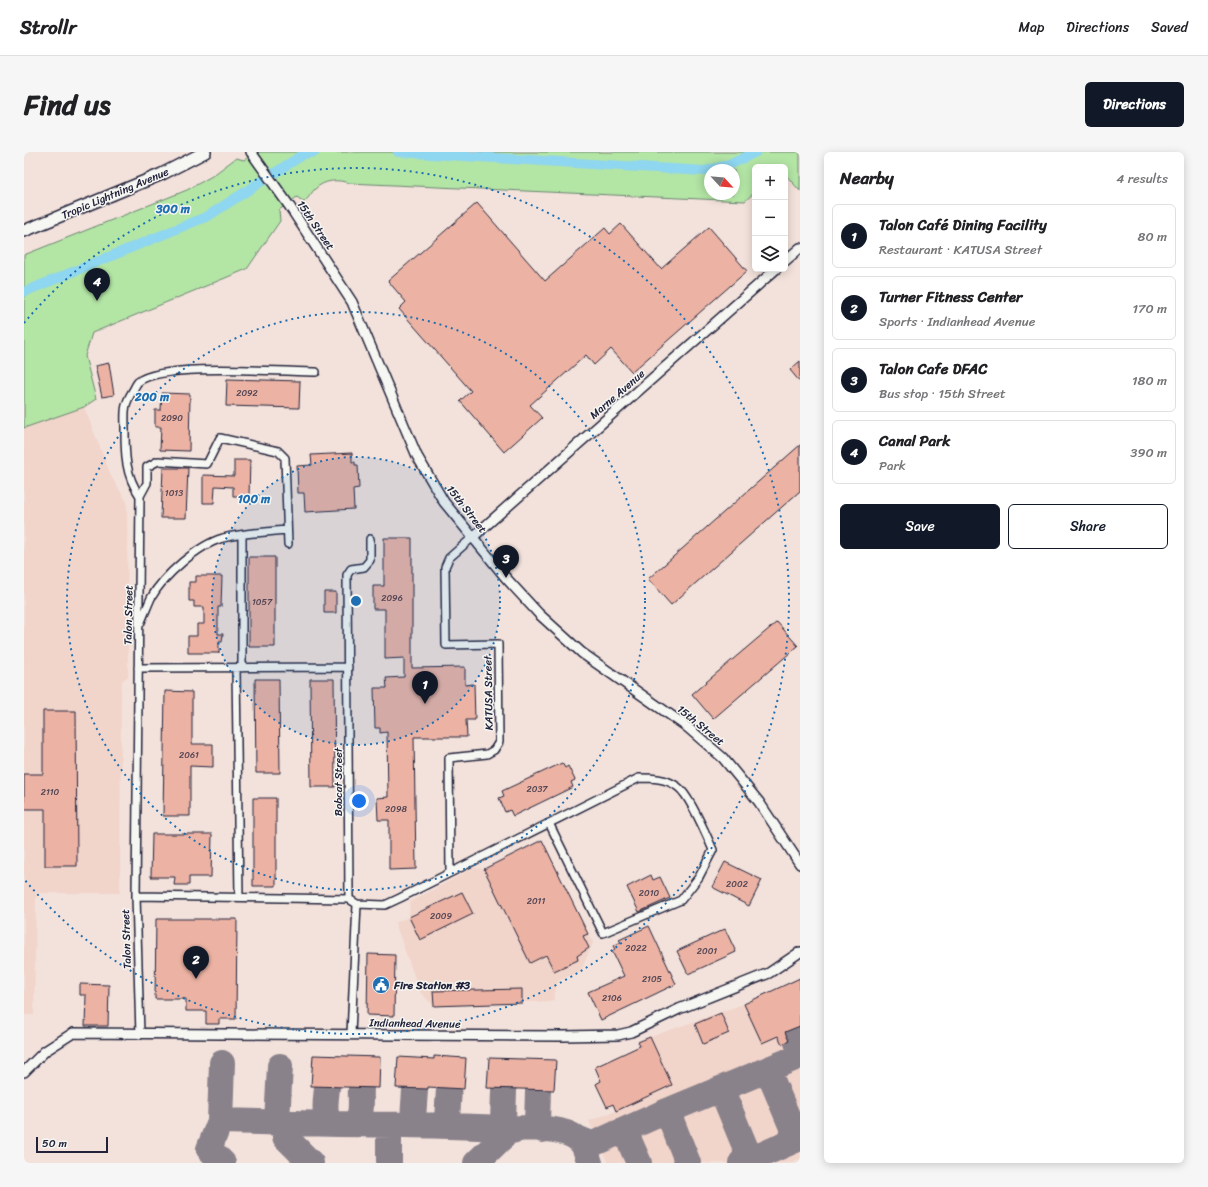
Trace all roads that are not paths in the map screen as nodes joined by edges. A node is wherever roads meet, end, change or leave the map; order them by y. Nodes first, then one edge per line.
1 (205, 152) edge
2 (252, 153) edge
3 (24, 231) edge
4 (800, 248) edge
5 (788, 258) edge
6 (773, 272) edge
7 (316, 372) dead end
8 (140, 496) junction
9 (287, 530) junction
10 (242, 536) junction
11 (473, 537) junction
12 (370, 539) dead end
13 (288, 544) dead end
14 (138, 628) junction
15 (348, 667) junction
16 (138, 668) junction
17 (239, 668) junction
18 (549, 823) junction
19 (800, 864) edge
20 (450, 873) junction
21 (136, 896) junction
22 (239, 897) junction
23 (349, 899) junction
24 (357, 904) junction
25 (800, 952) edge
26 (140, 1034) junction
27 (351, 1034) junction
28 (24, 1072) edge

1 - 3 main road, Tropic Lightning Avenue
2 - 11 street, 15th Street
4 - 5 street
6 - 11 street, Marne Avenue
7 - 8 street
8 - 9 street
8 - 14 street, Talon Street
9 - 10 street
9 - 13 street
10 - 14 street
10 - 17 street
11 - 19 street, 15th Street
11 - 20 street, KATUSA Street
12 - 15 street, Bobcat Street
14 - 16 street, Talon Street
15 - 17 street
15 - 23 street, Bobcat Street
16 - 17 street
16 - 21 street, Talon Street
17 - 22 street
18 - 18 street
18 - 20 street
20 - 24 street
21 - 22 street
21 - 26 street, Talon Street
22 - 23 street
23 - 24 street
24 - 27 street
25 - 27 street, Indianhead Avenue
26 - 27 street, Indianhead Avenue
26 - 28 street, Indianhead Avenue

